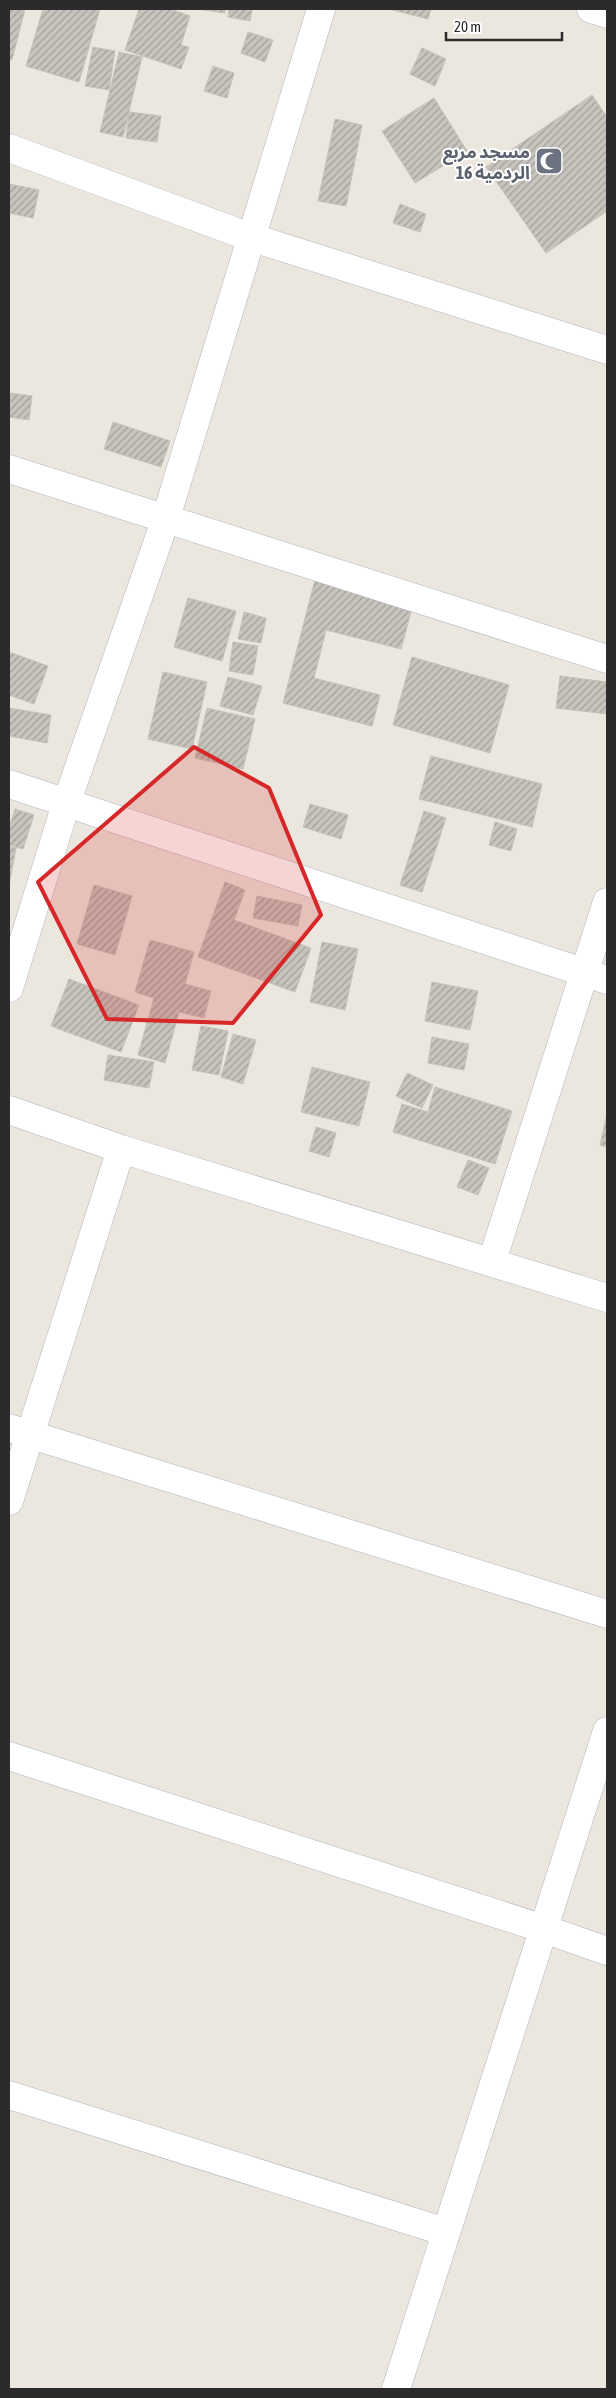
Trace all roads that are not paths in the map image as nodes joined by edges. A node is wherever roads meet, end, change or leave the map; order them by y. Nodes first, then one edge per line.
1 (321, 9) edge
2 (591, 9) edge
3 (607, 14) edge
4 (9, 148) edge
5 (250, 237) junction
6 (607, 350) edge
7 (9, 470) edge
8 (165, 521) junction
9 (607, 659) edge
10 (9, 784) edge
11 (66, 804) junction
12 (607, 902) edge
13 (596, 976) edge
14 (9, 988) edge
15 (9, 1110) edge
16 (121, 1149) junction
17 (492, 1261) junction
18 (607, 1298) edge
19 (20, 1432) edge
20 (9, 1501) edge
21 (607, 1614) edge
22 (607, 1731) edge
23 (9, 1756) edge
24 (544, 1929) junction
25 (607, 1952) edge
26 (9, 2096) edge
27 (446, 2232) junction
28 (396, 2389) edge

1 - 5 street
2 - 3 street
4 - 5 street
5 - 6 street
5 - 8 street
7 - 8 street
8 - 9 street
8 - 11 street
10 - 11 street
11 - 13 street
11 - 14 street
12 - 13 street
13 - 17 street
15 - 16 street
16 - 17 street
16 - 19 street
17 - 18 street
19 - 20 street
19 - 21 street
22 - 24 street
23 - 24 street
24 - 25 street
24 - 27 street
26 - 27 street
27 - 28 street

